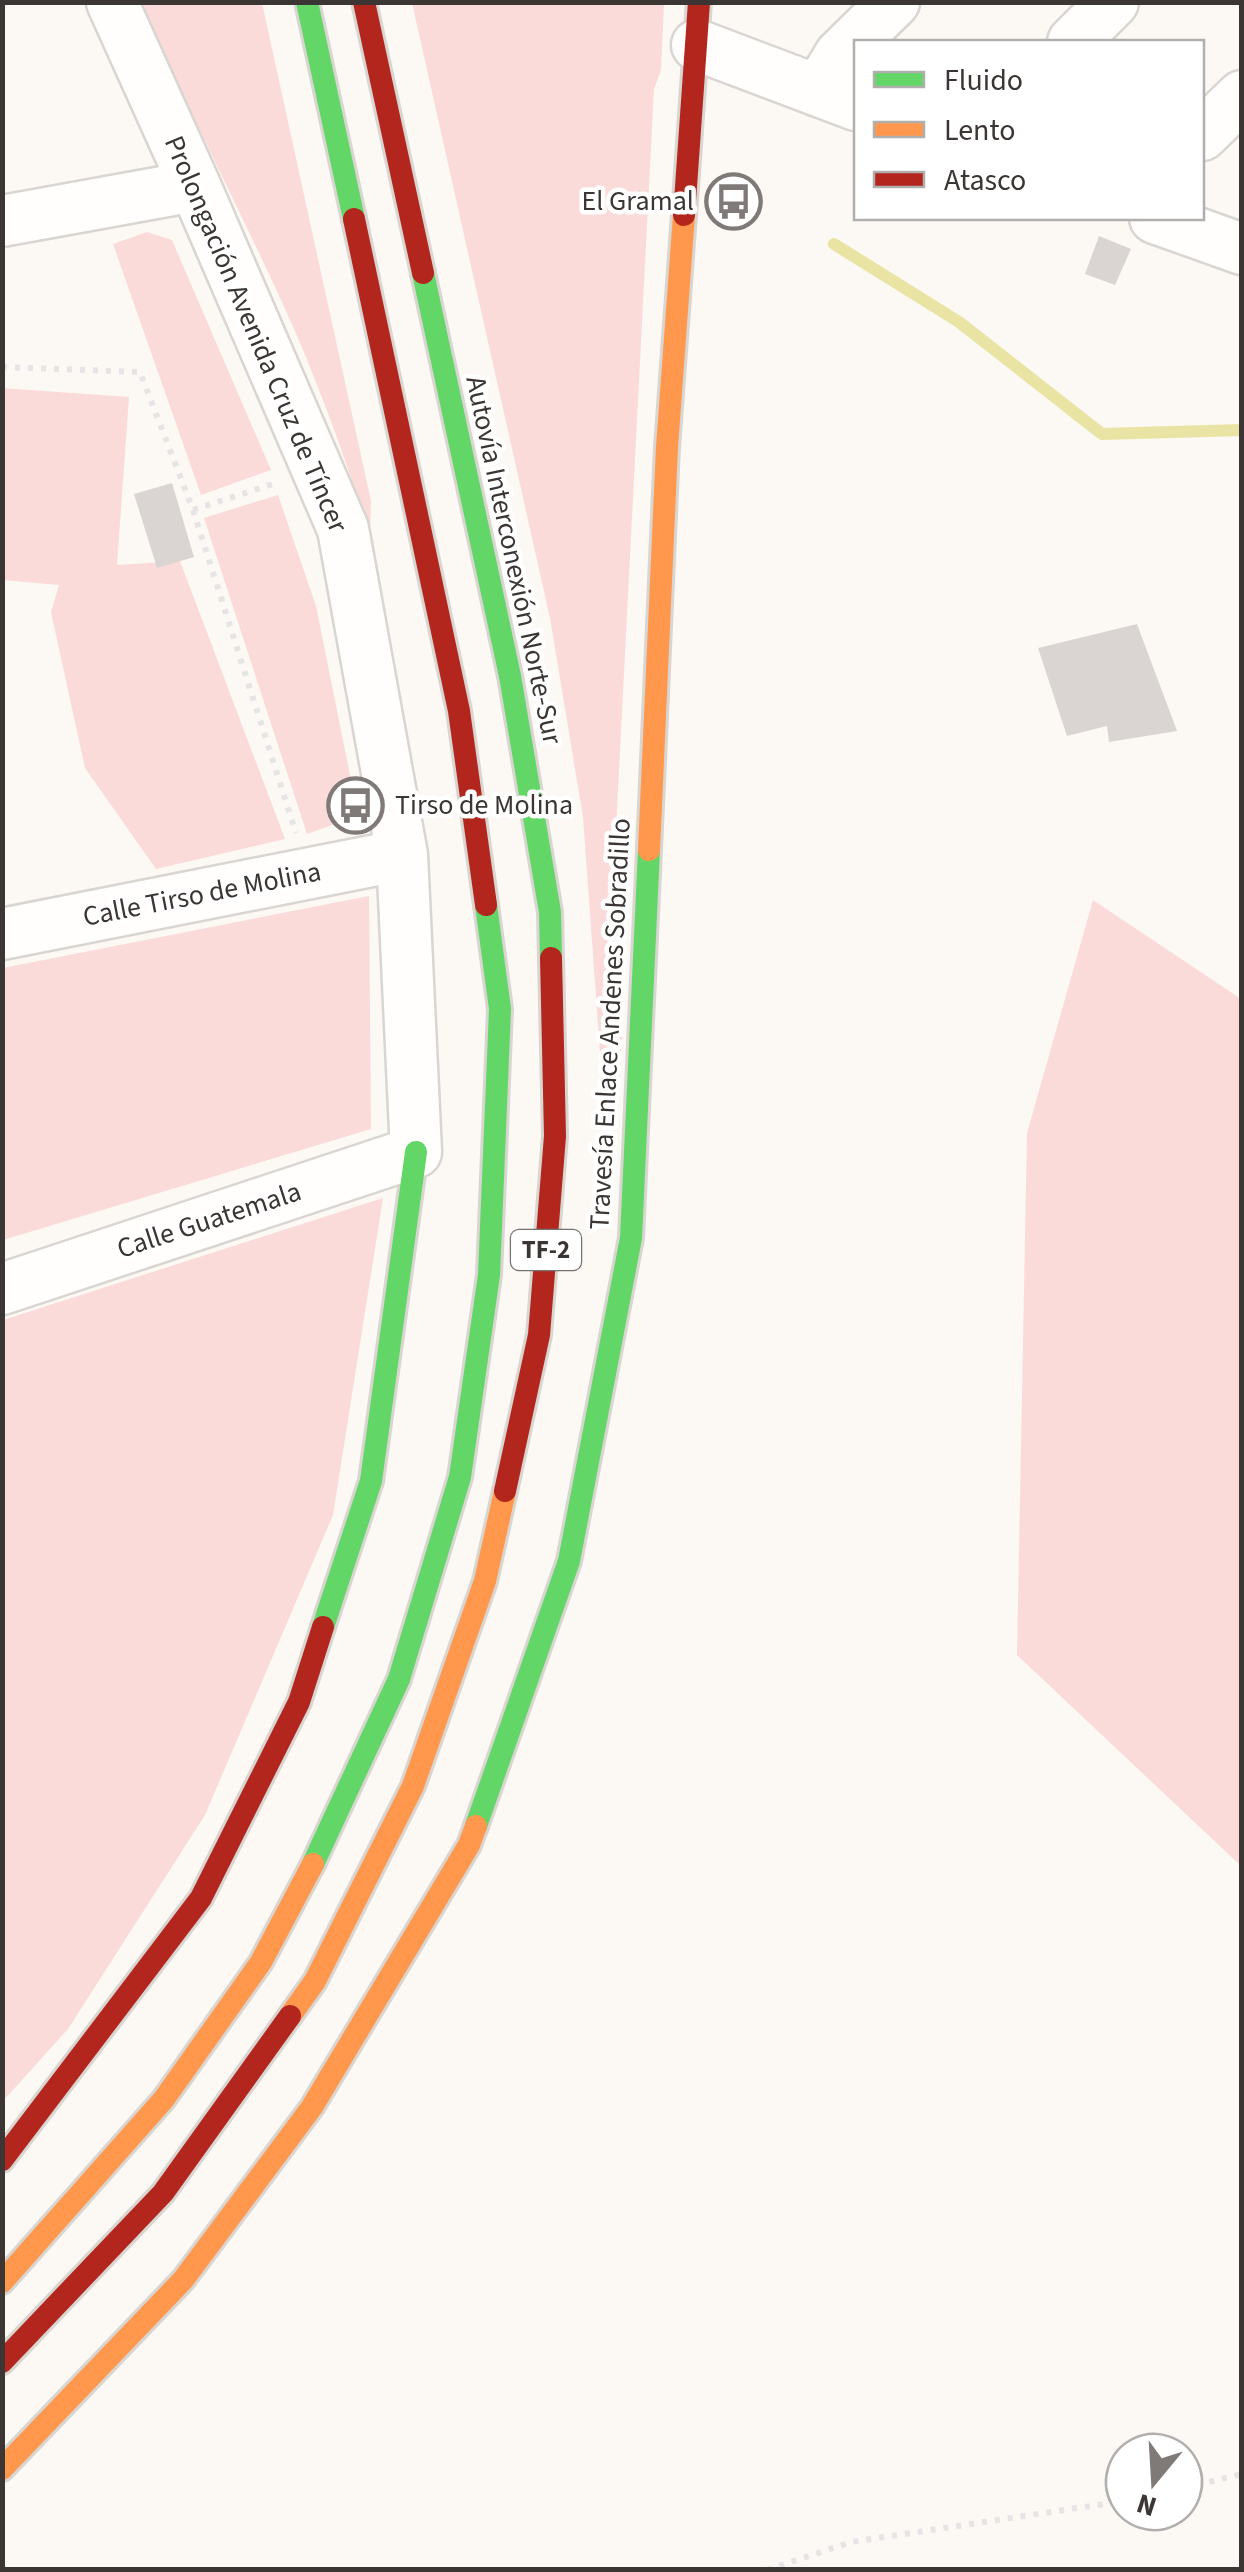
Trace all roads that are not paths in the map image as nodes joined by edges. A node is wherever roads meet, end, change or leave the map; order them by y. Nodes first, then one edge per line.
1 (112, 2) edge
2 (307, 2) edge
3 (364, 2) edge
4 (894, 2) edge
5 (1113, 2) edge
6 (698, 24) edge
7 (856, 40) edge
8 (1075, 40) edge
9 (854, 42) edge
10 (1242, 96) edge
11 (837, 98) edge
12 (1204, 133) edge
13 (196, 186) junction
14 (1161, 220) edge
15 (2, 221) edge
16 (1242, 249) edge
17 (402, 854) junction
18 (2, 934) edge
19 (416, 1152) junction
20 (2, 1289) edge
21 (2, 2160) edge
22 (2, 2282) edge
23 (2, 2362) edge
24 (43, 2429) junction
25 (2, 2469) edge
26 (2, 2492) edge

1 - 13 street, Prolongación Avenida Cruz de Tíncer
2 - 22 main road, TF-2
3 - 23 main road, Autovía Interconexión Norte-Sur / TF-2
4 - 7 street
5 - 8 street
6 - 11 street
6 - 24 main road, Travesía Enlace Andenes Sobradillo
9 - 11 street
10 - 12 street
13 - 15 street
13 - 17 street, Prolongación Avenida Cruz de Tíncer
14 - 16 street
17 - 18 street, Calle Tirso de Molina
17 - 19 street, Prolongación Avenida Cruz de Tíncer
19 - 20 street, Calle Guatemala
19 - 21 main road
24 - 25 main road, Travesía Enlace Andenes Sobradillo
24 - 26 street

